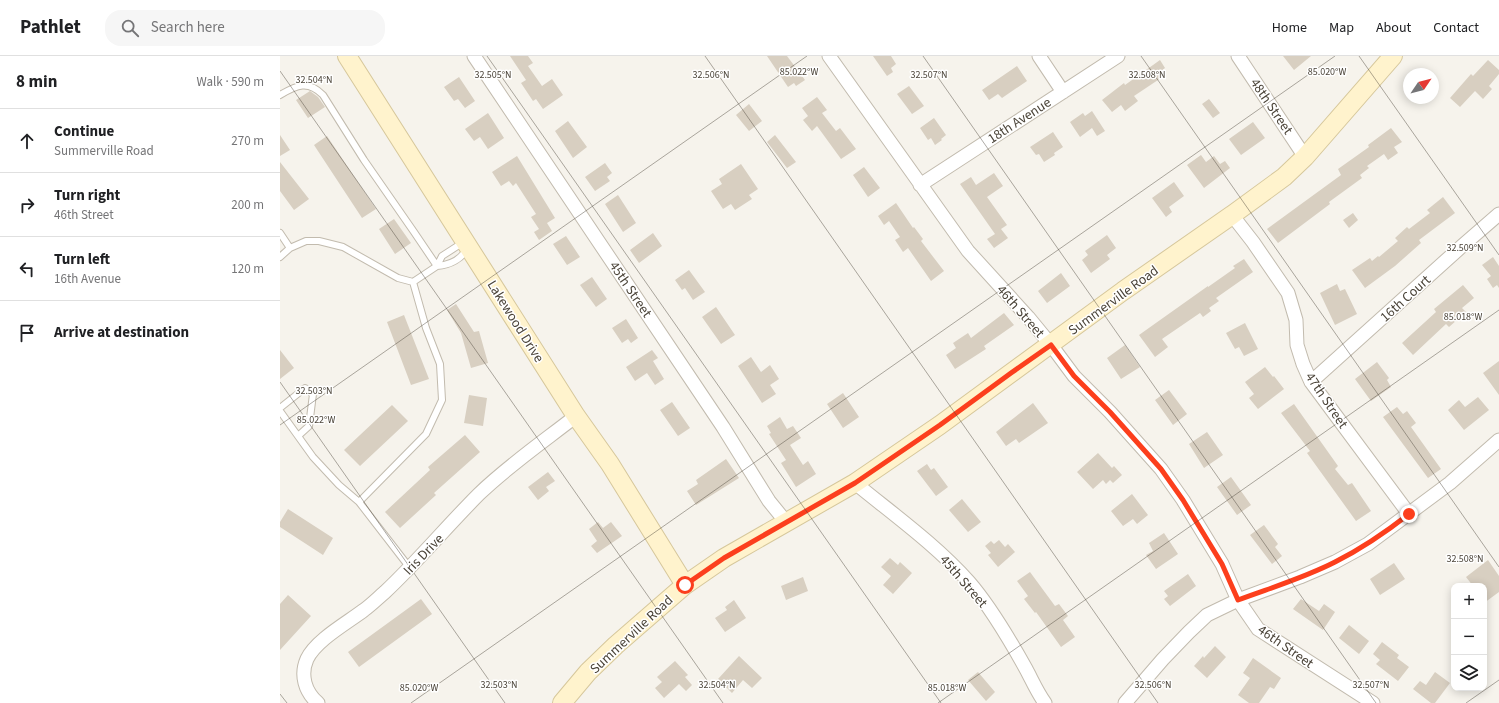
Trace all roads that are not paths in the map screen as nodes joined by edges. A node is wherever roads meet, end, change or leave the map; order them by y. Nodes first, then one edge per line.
1 (347, 56) edge
2 (474, 56) edge
3 (829, 56) edge
4 (1039, 56) edge
5 (1118, 56) edge
6 (1238, 56) edge
7 (1393, 56) edge
8 (1063, 92) junction
9 (280, 95) edge
10 (1305, 157) junction
11 (920, 185) junction
12 (1499, 214) edge
13 (1232, 215) junction
14 (280, 233) edge
15 (468, 247) junction
16 (290, 248) junction
17 (280, 258) edge
18 (437, 266) junction
19 (413, 282) junction
20 (1051, 345) junction
21 (1311, 382) junction
22 (280, 408) edge
23 (280, 411) edge
24 (576, 416) junction
25 (298, 436) junction
26 (1499, 440) edge
27 (855, 483) junction
28 (359, 502) junction
29 (1409, 514) junction
30 (786, 522) junction
31 (410, 568) junction
32 (685, 585) junction
33 (1238, 600) junction
34 (318, 703) edge
35 (562, 703) edge
36 (1045, 703) edge
37 (1125, 703) edge
38 (1373, 703) edge

1 - 15 main road, Lakewood Drive
2 - 30 street, 45th Street
3 - 11 street, 46th Street
4 - 8 street
5 - 8 street, 18th Avenue
6 - 10 street, 48th Street
7 - 10 main road, Summerville Road
8 - 11 street, 18th Avenue
9 - 18 lane
10 - 13 main road, Summerville Road
11 - 20 street, 46th Street
12 - 21 street, 16th Court
13 - 20 main road, Summerville Road
13 - 21 street, 47th Street
14 - 16 lane
15 - 18 lane
15 - 18 lane
15 - 24 main road, Lakewood Drive
16 - 17 lane
16 - 19 lane
18 - 19 lane
19 - 28 lane
20 - 27 main road, Summerville Road
20 - 33 street, 46th Street
21 - 29 street, 47th Street
22 - 25 lane
23 - 25 lane
24 - 31 street, Iris Drive
24 - 32 main road, Lakewood Drive
25 - 28 lane
26 - 29 street
27 - 30 main road, Summerville Road
27 - 36 street, 45th Street
28 - 31 lane
29 - 33 street
30 - 32 main road, Summerville Road
31 - 34 street, Iris Drive
32 - 35 main road, Summerville Road
33 - 37 street
33 - 38 street, 46th Street

